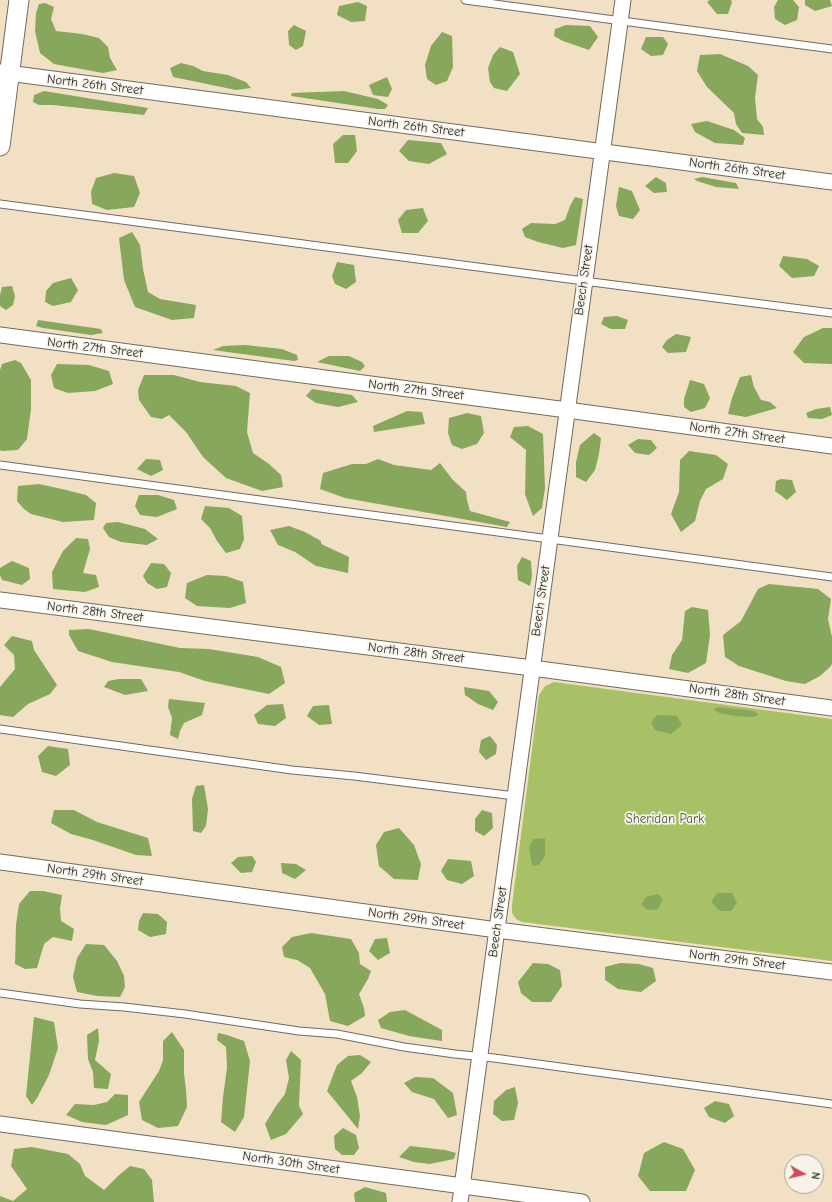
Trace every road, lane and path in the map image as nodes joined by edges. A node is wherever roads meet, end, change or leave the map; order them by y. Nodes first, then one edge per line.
1 (20, 0) edge
2 (465, 0) edge
3 (623, 0) edge
4 (620, 20) junction
5 (832, 49) edge
6 (5, 73) edge
7 (0, 146) edge
8 (602, 151) junction
9 (832, 182) edge
10 (0, 204) edge
11 (584, 281) junction
12 (832, 313) edge
13 (0, 335) edge
14 (567, 410) junction
15 (832, 446) edge
16 (0, 465) edge
17 (549, 540) junction
18 (832, 577) edge
19 (0, 600) edge
20 (532, 668) junction
21 (832, 708) edge
22 (0, 729) edge
23 (515, 796) junction
24 (0, 862) edge
25 (497, 930) junction
26 (832, 972) edge
27 (0, 993) edge
28 (479, 1057) junction
29 (832, 1104) edge
30 (0, 1124) edge
31 (462, 1186) junction
32 (460, 1202) edge
33 (582, 1202) edge

1 - 6 street
2 - 4 lane
3 - 4 street, Beech Street
4 - 5 lane
4 - 8 street, Beech Street
6 - 7 street
6 - 8 street, North 26th Street
8 - 9 street, North 26th Street
8 - 11 street, Beech Street
10 - 11 lane
11 - 12 lane
11 - 14 street, Beech Street
13 - 14 street, North 27th Street
14 - 15 street, North 27th Street
14 - 17 street, Beech Street
16 - 17 lane
17 - 18 lane
17 - 20 street, Beech Street
19 - 20 street, North 28th Street
20 - 21 street, North 28th Street
20 - 23 street, Beech Street
22 - 23 lane
23 - 25 street, Beech Street
24 - 25 street, North 29th Street
25 - 26 street, North 29th Street
25 - 28 street, Beech Street
27 - 28 lane
28 - 29 lane
28 - 31 street, Beech Street
30 - 31 street, North 30th Street
31 - 32 street, Beech Street
31 - 33 street, North 30th Street

